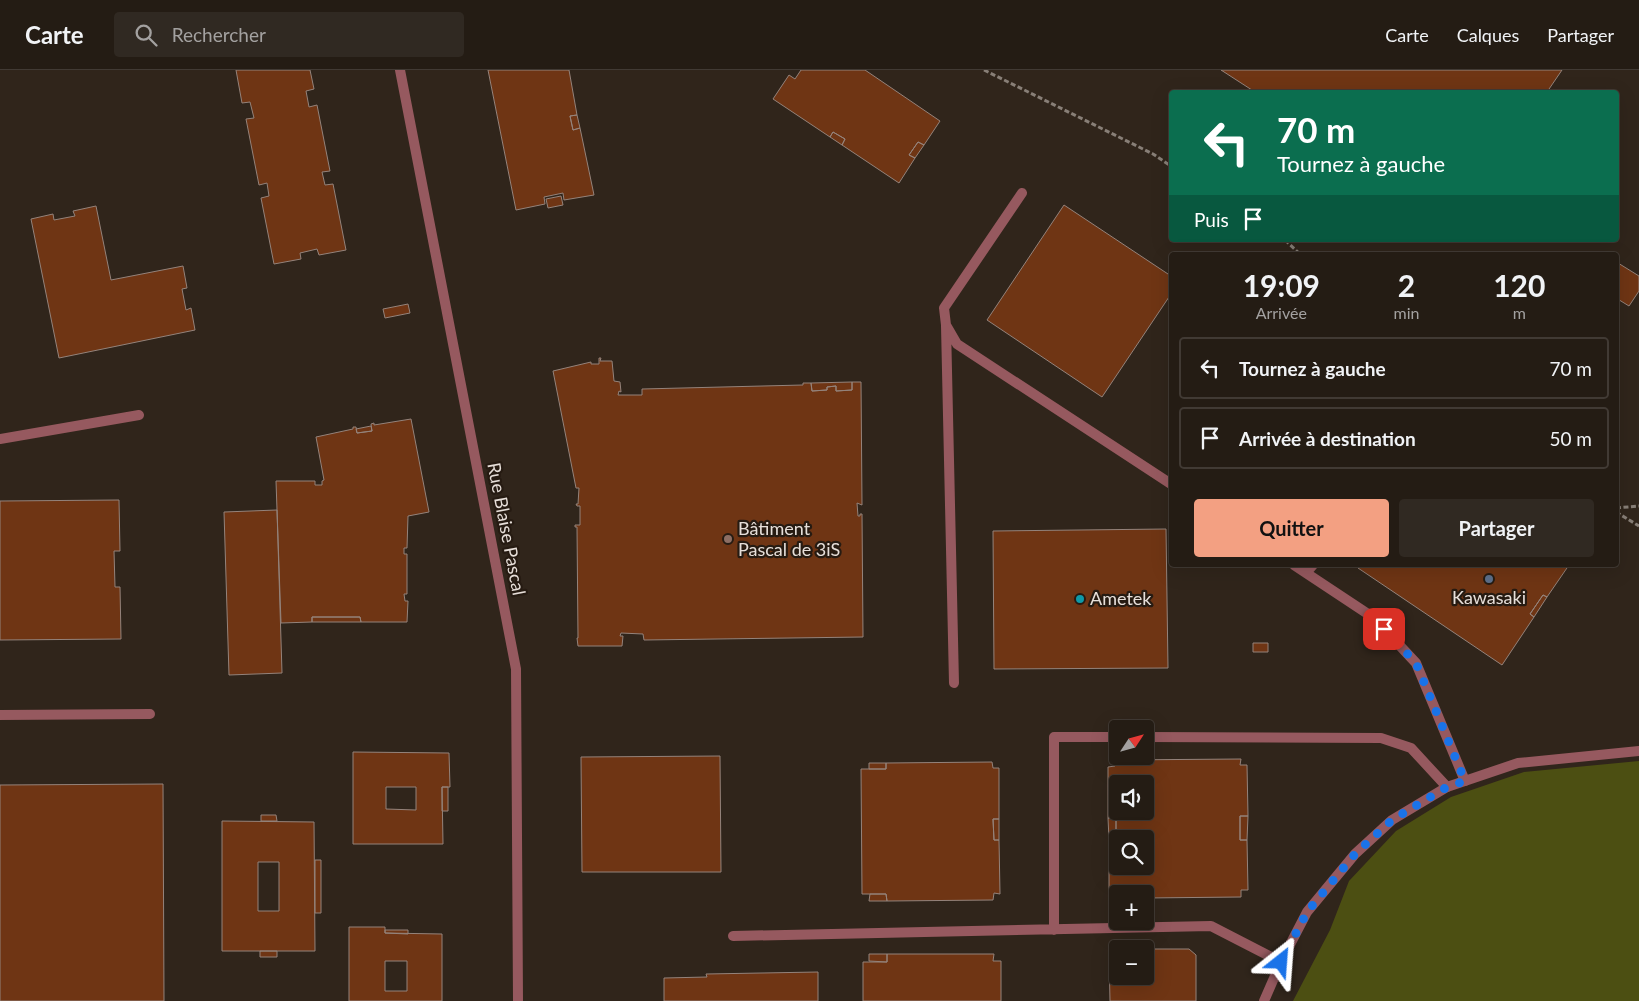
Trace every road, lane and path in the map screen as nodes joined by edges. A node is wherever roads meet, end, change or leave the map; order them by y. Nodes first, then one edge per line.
1 (400, 70) edge
2 (984, 70) edge
3 (1169, 165) edge
4 (1022, 193) dead end
5 (1287, 242) edge
6 (1298, 252) edge
7 (946, 325) junction
8 (138, 416) dead end
9 (0, 439) edge
10 (1169, 483) edge
11 (1639, 506) edge
12 (1619, 508) edge
13 (1619, 514) edge
14 (1639, 526) edge
15 (1310, 569) edge
16 (954, 683) dead end
17 (150, 714) dead end
18 (0, 715) edge
19 (1109, 738) edge
20 (1154, 738) edge
21 (1639, 752) edge
22 (1465, 781) junction
23 (1447, 787) junction
24 (1054, 930) junction
25 (733, 936) dead end
26 (1281, 962) junction
27 (518, 1001) edge
28 (1264, 1001) edge

1 - 27 street, Rue Blaise Pascal
2 - 3 path
4 - 7 street
5 - 6 path
7 - 10 street
7 - 16 street
8 - 9 street
11 - 12 path
13 - 14 path
15 - 22 street
17 - 18 street
19 - 24 street
20 - 23 street
21 - 22 street
22 - 23 street
23 - 26 street
24 - 25 street
24 - 26 street
26 - 28 street

